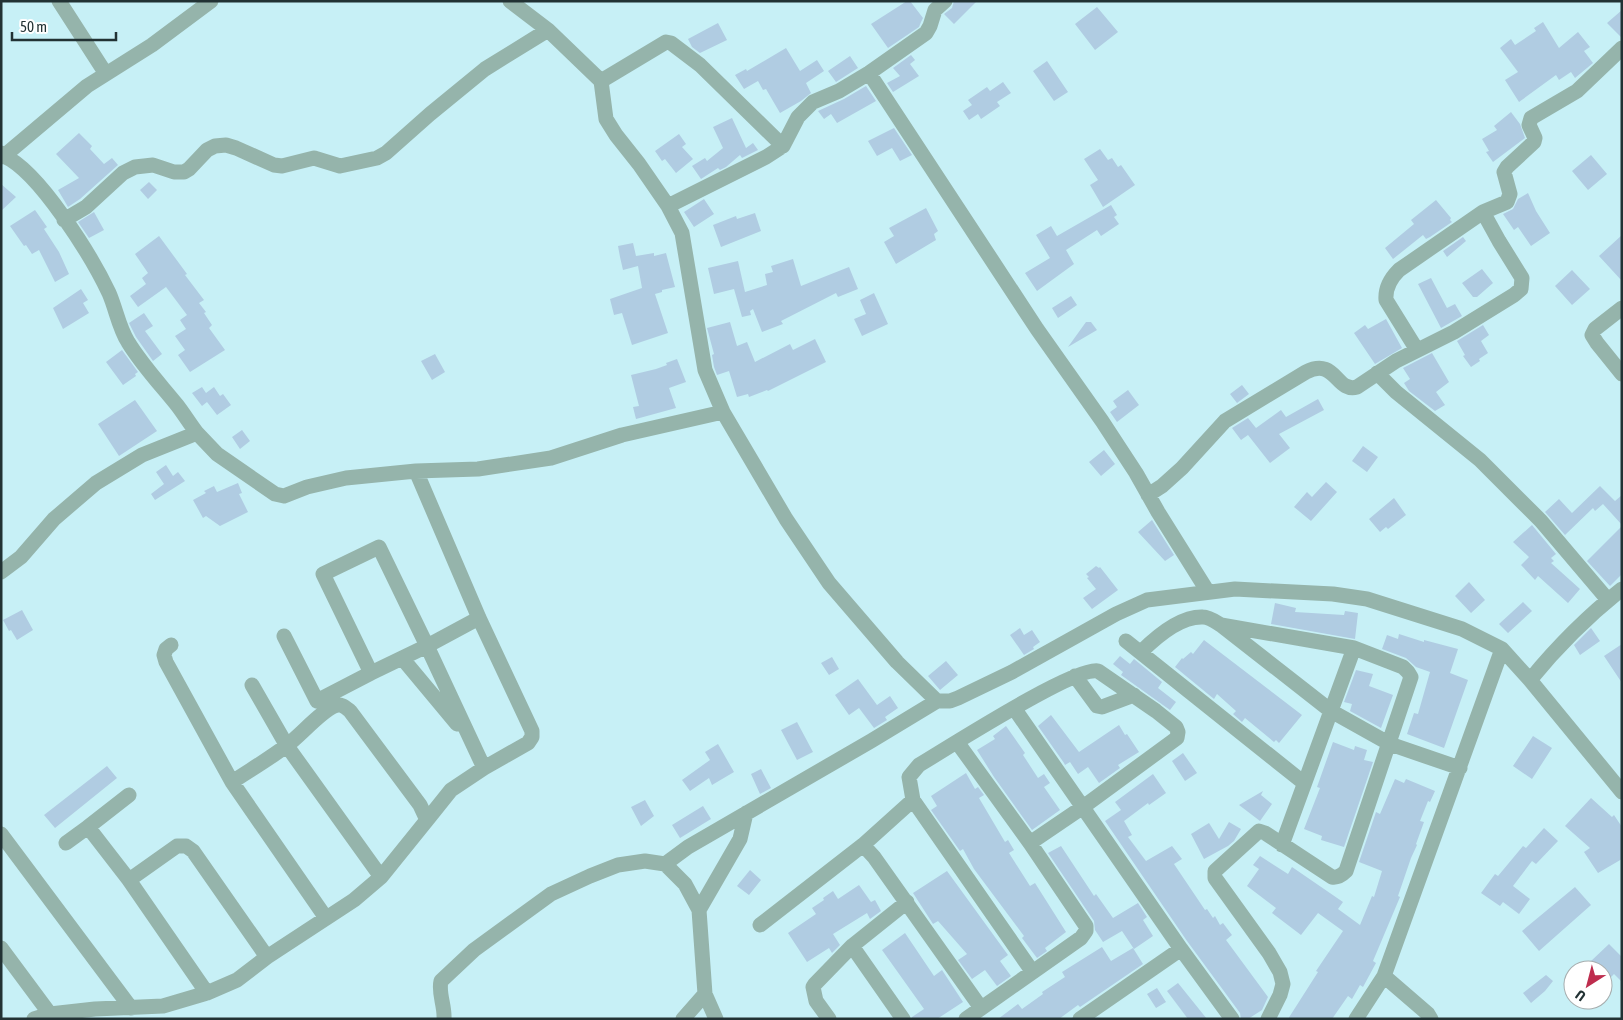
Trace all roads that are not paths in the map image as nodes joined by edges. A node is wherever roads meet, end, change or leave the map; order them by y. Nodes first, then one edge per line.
1 (59, 1) edge
2 (211, 1) edge
3 (510, 1) edge
4 (945, 1) edge
5 (548, 30) junction
6 (1622, 48) edge
7 (869, 73) junction
8 (106, 74) junction
9 (601, 82) junction
10 (783, 146) junction
11 (2, 155) edge
12 (668, 206) junction
13 (1483, 212) junction
14 (64, 220) junction
15 (1622, 308) edge
16 (1417, 350) junction
17 (1377, 373) junction
18 (1622, 374) edge
19 (723, 412) junction
20 (197, 433) junction
21 (416, 471) junction
22 (1148, 495) junction
23 (1, 572) edge
24 (1622, 589) edge
25 (1208, 592) junction
26 (1608, 600) junction
27 (480, 618) junction
28 (1221, 625) junction
29 (284, 636) dead end
30 (1126, 641) dead end
31 (171, 645) dead end
32 (427, 646) junction
33 (1354, 648) junction
34 (1502, 649) junction
35 (1141, 652) junction
36 (402, 658) junction
37 (371, 673) junction
38 (1075, 676) junction
39 (1530, 680) junction
40 (252, 684) dead end
41 (1134, 696) junction
42 (937, 701) junction
43 (1014, 708) junction
44 (1331, 710) junction
45 (471, 740) junction
46 (958, 742) junction
47 (1390, 744) junction
48 (287, 746) junction
49 (484, 768) junction
50 (1460, 768) junction
51 (232, 782) junction
52 (1304, 783) junction
53 (1622, 792) edge
54 (129, 795) dead end
55 (913, 800) junction
56 (1083, 807) junction
57 (746, 812) junction
58 (427, 820) junction
59 (88, 828) junction
60 (1, 834) edge
61 (66, 843) dead end
62 (1030, 843) junction
63 (863, 845) junction
64 (1282, 845) junction
65 (665, 864) junction
66 (381, 877) junction
67 (129, 880) junction
68 (907, 902) junction
69 (700, 910) junction
70 (326, 918) junction
71 (760, 925) dead end
72 (852, 946) junction
73 (1, 948) edge
74 (1180, 949) junction
75 (267, 957) junction
76 (1032, 971) junction
77 (1384, 976) junction
78 (207, 992) junction
79 (705, 994) junction
80 (131, 1008) junction
81 (981, 1008) junction
82 (50, 1014) junction
83 (34, 1019) edge
84 (444, 1019) edge
85 (683, 1019) edge
86 (716, 1019) edge
87 (828, 1019) edge
88 (902, 1019) edge
89 (966, 1019) edge
90 (1080, 1019) edge
91 (1232, 1019) edge
92 (1268, 1019) edge
93 (1356, 1019) edge
94 (1431, 1019) edge

1 - 8 street
2 - 8 street
3 - 5 street
4 - 7 street
5 - 9 street
5 - 14 street
6 - 13 street
7 - 10 street
7 - 22 street
8 - 11 street
9 - 10 street
9 - 12 street
10 - 12 street
11 - 14 street
12 - 19 street
13 - 16 street
13 - 16 street
14 - 20 street
15 - 18 street
16 - 17 street
17 - 22 street
17 - 26 street
19 - 21 street
19 - 42 street
20 - 21 street
20 - 23 street
21 - 27 street
22 - 25 street
24 - 26 street
25 - 34 street
25 - 42 street
26 - 39 street
27 - 32 street
27 - 49 street
28 - 33 street
28 - 35 street
28 - 44 street
29 - 37 street
30 - 35 street
31 - 51 street
32 - 36 street
32 - 37 street
32 - 45 street
33 - 44 street
33 - 47 street
34 - 39 street
34 - 50 street
35 - 52 street
36 - 37 street
36 - 45 street
38 - 41 street
38 - 41 street
38 - 43 street
39 - 53 street
40 - 48 street
41 - 56 street
42 - 57 street
43 - 46 street
43 - 56 street
44 - 47 street
44 - 52 street
45 - 49 street
46 - 55 street
46 - 62 street
47 - 50 street
47 - 64 street
48 - 51 street
48 - 58 street
48 - 66 street
49 - 58 street
50 - 77 street
51 - 70 street
52 - 64 street
54 - 59 street
55 - 63 street
55 - 76 street
56 - 62 street
56 - 74 street
57 - 65 street
57 - 69 street
58 - 66 street
59 - 61 street
59 - 67 street
60 - 80 street
62 - 76 street
63 - 68 street
63 - 71 street
64 - 92 street
65 - 69 street
65 - 84 street
66 - 70 street
67 - 75 street
67 - 78 street
68 - 72 street
68 - 81 street
69 - 79 street
70 - 75 street
72 - 87 street
72 - 88 street
73 - 82 street
74 - 90 street
74 - 91 street
75 - 78 street
76 - 81 street
77 - 93 street
77 - 94 street
78 - 80 street
79 - 85 street
79 - 86 street
80 - 82 street
81 - 89 street
82 - 83 street

